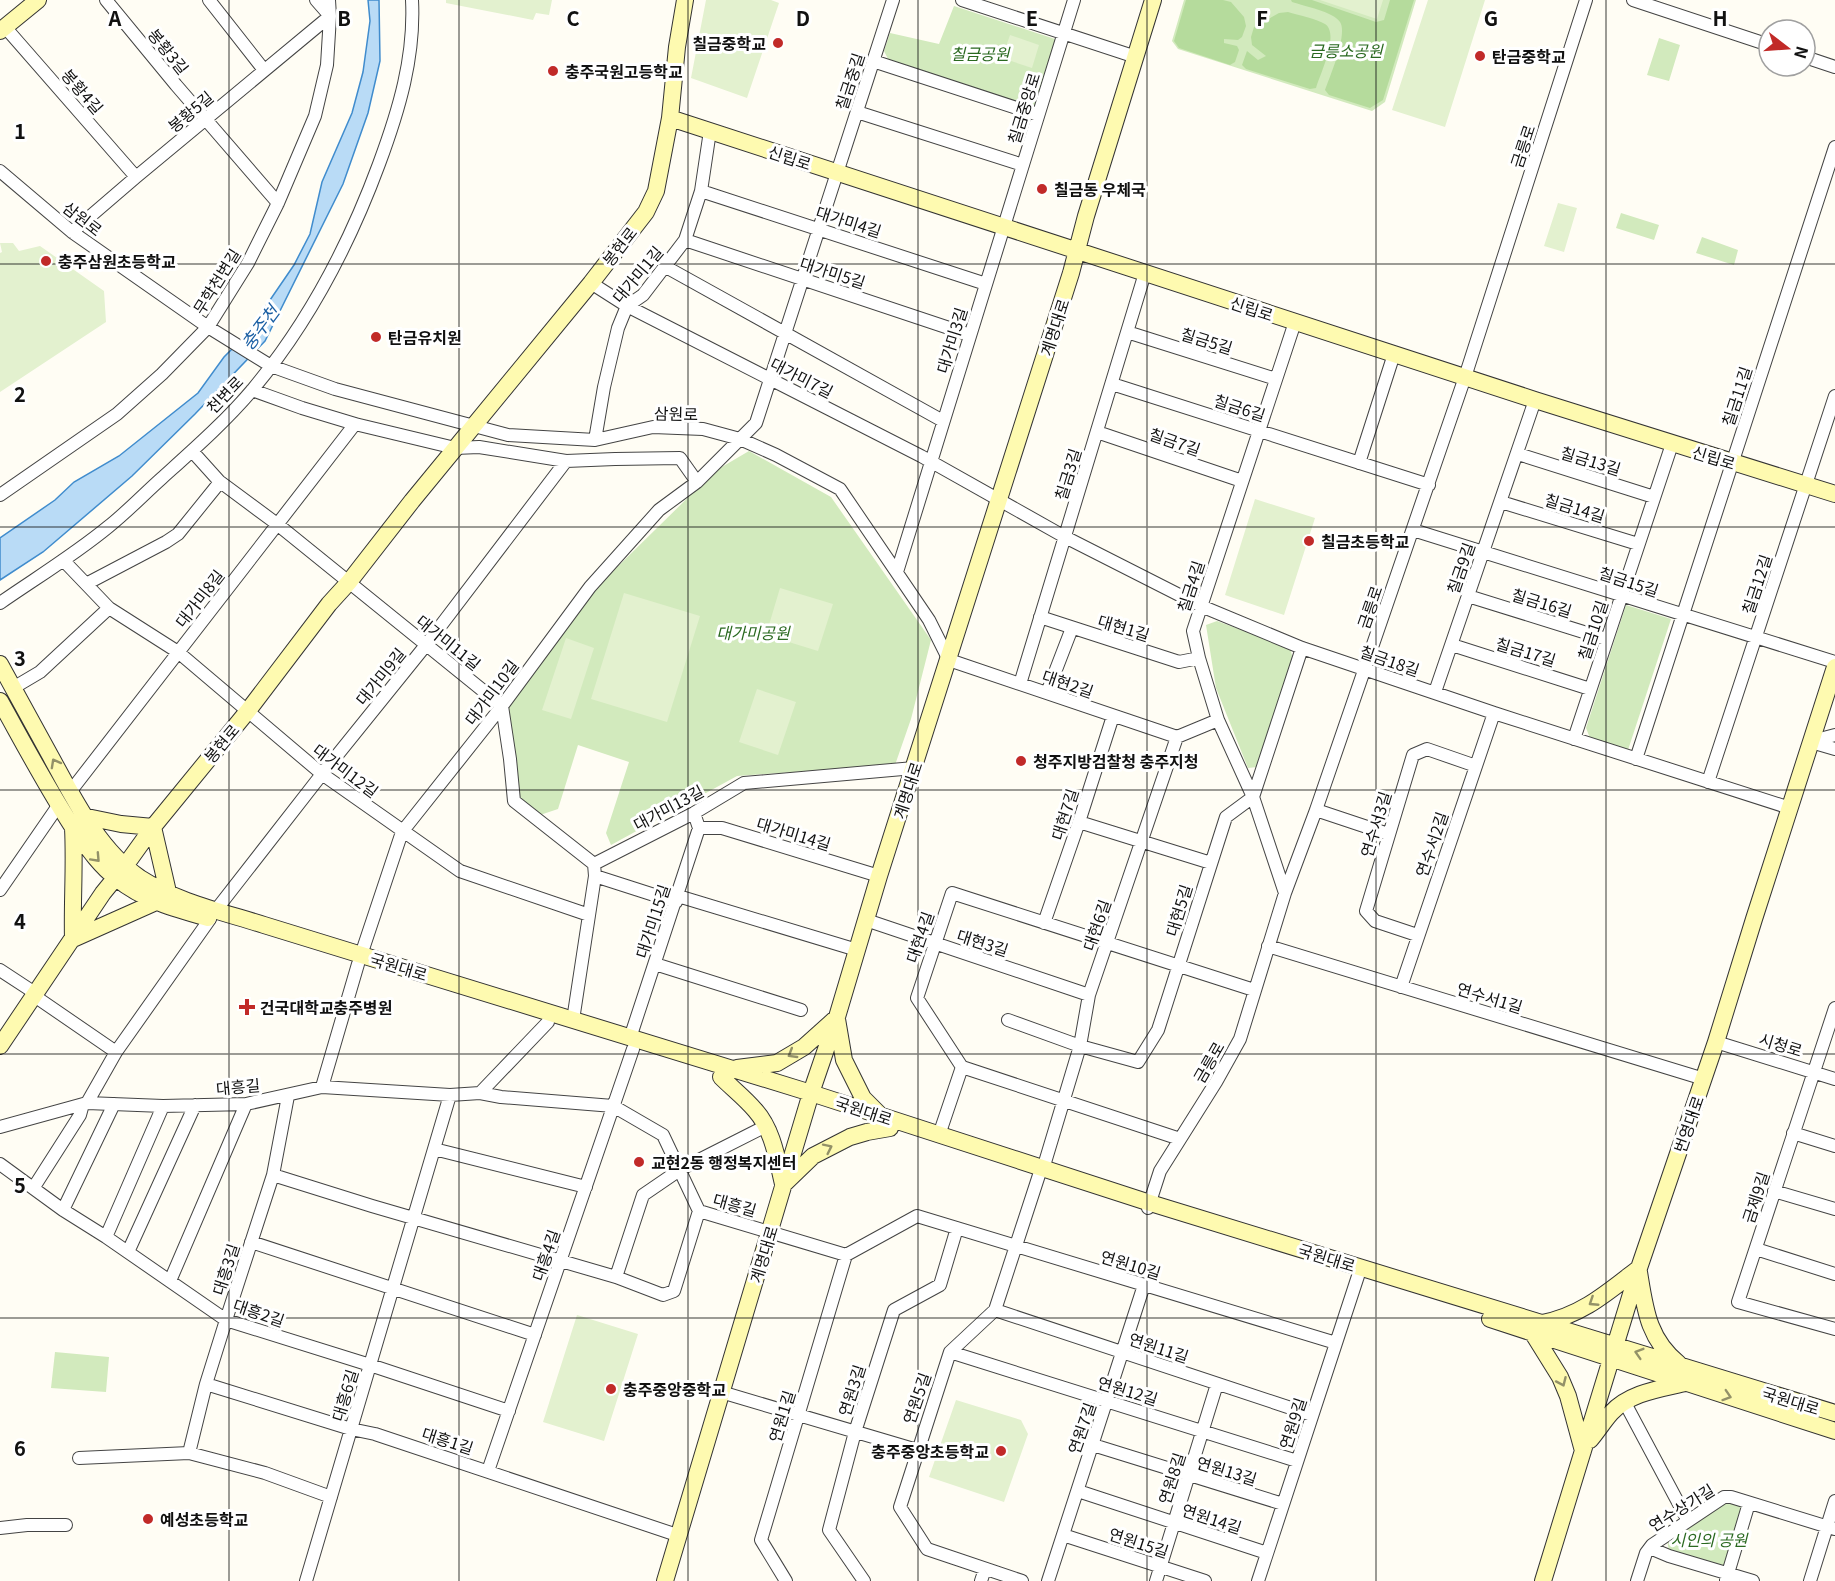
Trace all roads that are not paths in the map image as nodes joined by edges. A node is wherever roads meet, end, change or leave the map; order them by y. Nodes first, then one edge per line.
1 (106, 0) edge
2 (209, 0) edge
3 (316, 0) edge
4 (329, 0) edge
5 (412, 0) edge
6 (685, 0) edge
7 (893, 0) edge
8 (962, 0) edge
9 (1074, 0) edge
10 (1153, 0) edge
11 (1586, 0) edge
12 (1633, 0) edge
13 (32, 2) edge
14 (330, 16) junction
15 (2, 29) edge
16 (1064, 34) junction
17 (1757, 41) edge
18 (1136, 57) junction
19 (873, 61) junction
20 (1817, 61) edge
21 (1835, 67) edge
22 (264, 70) junction
23 (857, 112) junction
24 (1038, 115) junction
25 (670, 118) junction
26 (206, 120) junction
27 (710, 131) junction
28 (1835, 147) edge
29 (1023, 165) junction
30 (0, 171) edge
31 (837, 172) junction
32 (136, 177) junction
33 (701, 191) junction
34 (278, 203) junction
35 (1004, 227) junction
36 (819, 229) junction
37 (72, 232) junction
38 (685, 240) junction
39 (1076, 250) junction
40 (666, 267) junction
41 (1145, 273) junction
42 (803, 279) junction
43 (591, 283) junction
44 (986, 284) junction
45 (627, 306) junction
46 (1295, 322) junction
47 (208, 327) junction
48 (1127, 332) junction
49 (785, 333) junction
50 (970, 334) junction
51 (1394, 354) junction
52 (271, 366) junction
53 (1465, 377) junction
54 (1276, 379) junction
55 (770, 380) junction
56 (1112, 384) junction
57 (252, 390) junction
58 (1835, 396) edge
59 (1535, 400) junction
60 (944, 421) junction
61 (355, 424) junction
62 (475, 425) junction
63 (1259, 431) junction
64 (1097, 432) junction
65 (740, 439) junction
66 (595, 440) junction
67 (1672, 444) junction
68 (455, 448) junction
69 (192, 451) junction
70 (1518, 454) junction
71 (566, 461) junction
72 (931, 462) junction
73 (1731, 462) junction
74 (1359, 463) junction
75 (1242, 481) junction
76 (220, 482) junction
77 (697, 482) junction
78 (1429, 485) junction
79 (1806, 485) junction
80 (1835, 494) edge
81 (0, 495) edge
82 (1654, 497) junction
83 (999, 499) junction
84 (1501, 502) junction
85 (277, 524) junction
86 (1413, 530) junction
87 (1065, 537) junction
88 (1638, 544) junction
89 (1483, 552) junction
90 (63, 560) junction
91 (897, 572) junction
92 (349, 582) junction
93 (86, 584) junction
94 (1468, 596) junction
95 (1621, 596) junction
96 (0, 603) edge
97 (1201, 606) junction
98 (109, 608) junction
99 (1682, 615) junction
100 (1041, 617) junction
101 (1072, 628) junction
102 (1756, 638) junction
103 (1606, 639) junction
104 (426, 645) junction
105 (1452, 645) junction
106 (1302, 648) junction
107 (178, 652) junction
108 (1199, 658) junction
109 (949, 660) junction
110 (1835, 662) edge
111 (0, 664) edge
112 (1835, 667) edge
113 (1365, 669) junction
114 (1020, 684) junction
115 (13, 688) junction
116 (1590, 688) junction
117 (1435, 692) junction
118 (1047, 693) junction
119 (0, 701) edge
120 (502, 706) junction
121 (247, 712) junction
122 (1494, 712) junction
123 (1113, 716) junction
124 (1218, 720) junction
125 (1835, 735) edge
126 (1177, 737) junction
127 (1574, 739) junction
128 (1811, 742) junction
129 (1835, 749) edge
130 (1636, 759) junction
131 (1476, 766) junction
132 (914, 768) junction
133 (322, 774) junction
134 (1708, 782) junction
135 (70, 792) junction
136 (1253, 797) junction
137 (58, 806) junction
138 (1790, 808) junction
139 (1317, 810) junction
140 (694, 813) junction
141 (80, 822) junction
142 (1079, 822) junction
143 (153, 827) junction
144 (699, 828) junction
145 (402, 832) junction
146 (1388, 834) junction
147 (1142, 840) junction
148 (1211, 863) junction
149 (595, 870) junction
150 (120, 872) junction
151 (879, 876) junction
152 (1, 885) edge
153 (1285, 893) junction
154 (162, 897) junction
155 (677, 899) junction
156 (213, 914) junction
157 (589, 915) junction
158 (866, 920) junction
159 (1044, 923) junction
160 (1417, 935) junction
161 (73, 939) junction
162 (934, 943) junction
163 (1108, 943) junction
164 (1268, 946) junction
165 (857, 950) junction
166 (360, 959) junction
167 (655, 964) junction
168 (1178, 966) junction
169 (0, 970) edge
170 (1401, 987) junction
171 (1254, 990) junction
172 (34, 994) junction
173 (1089, 995) junction
174 (1835, 1008) edge
175 (801, 1010) dead end
176 (837, 1017) junction
177 (573, 1020) junction
178 (1008, 1020) dead end
179 (548, 1022) junction
180 (1716, 1042) junction
181 (632, 1043) junction
182 (0, 1046) edge
183 (1080, 1046) junction
184 (117, 1052) junction
185 (962, 1067) junction
186 (1814, 1072) junction
187 (726, 1073) junction
188 (1835, 1078) edge
189 (1704, 1079) junction
190 (322, 1087) junction
191 (480, 1093) junction
192 (450, 1095) junction
193 (288, 1096) junction
194 (809, 1098) junction
195 (1062, 1101) junction
196 (85, 1103) junction
197 (114, 1104) junction
198 (246, 1104) junction
199 (195, 1105) junction
200 (163, 1106) junction
201 (614, 1106) junction
202 (886, 1122) junction
203 (766, 1126) junction
204 (0, 1127) edge
205 (1793, 1133) junction
206 (939, 1135) junction
207 (1180, 1139) junction
208 (1835, 1146) edge
209 (434, 1149) junction
210 (0, 1164) edge
211 (681, 1169) junction
212 (1041, 1172) junction
213 (273, 1175) junction
214 (783, 1185) junction
215 (34, 1187) junction
216 (586, 1188) junction
217 (1774, 1191) junction
218 (1149, 1206) junction
219 (1835, 1209) edge
220 (63, 1210) junction
221 (699, 1211) junction
222 (414, 1218) junction
223 (957, 1228) junction
224 (770, 1232) junction
225 (106, 1237) junction
226 (252, 1242) junction
227 (1016, 1246) junction
228 (1755, 1249) junction
229 (128, 1252) junction
230 (846, 1255) junction
231 (561, 1260) junction
232 (1639, 1268) junction
233 (1835, 1274) edge
234 (1358, 1276) junction
235 (616, 1277) junction
236 (171, 1281) junction
237 (1144, 1285) junction
238 (393, 1289) junction
239 (995, 1311) junction
240 (226, 1320) junction
241 (1536, 1328) junction
242 (1835, 1329) edge
243 (535, 1335) junction
244 (1336, 1343) junction
245 (950, 1352) junction
246 (1613, 1352) junction
247 (1123, 1353) junction
248 (370, 1365) junction
249 (1684, 1374) junction
250 (206, 1384) junction
251 (1217, 1384) junction
252 (721, 1392) junction
253 (1108, 1401) junction
254 (1625, 1403) junction
255 (508, 1412) junction
256 (1835, 1413) edge
257 (798, 1415) junction
258 (1312, 1415) junction
259 (351, 1429) junction
260 (1203, 1431) junction
261 (1835, 1431) edge
262 (855, 1432) junction
263 (1093, 1445) junction
264 (917, 1450) junction
265 (1583, 1451) junction
266 (189, 1453) junction
267 (80, 1458) dead end
268 (1297, 1461) junction
269 (488, 1471) junction
270 (1189, 1475) junction
271 (1078, 1491) junction
272 (331, 1497) junction
273 (1835, 1501) edge
274 (1749, 1503) junction
275 (1283, 1504) junction
276 (1688, 1521) junction
277 (1174, 1523) junction
278 (66, 1525) dead end
279 (0, 1528) edge
280 (1831, 1528) edge
281 (677, 1535) junction
282 (1063, 1535) junction
283 (1650, 1548) junction
284 (1267, 1554) junction
285 (1160, 1567) junction
286 (983, 1575) edge
287 (1727, 1577) edge
288 (785, 1580) edge
289 (306, 1581) edge
290 (664, 1581) edge
291 (864, 1581) edge
292 (1022, 1581) edge
293 (1048, 1581) edge
294 (1156, 1581) edge
295 (1205, 1581) edge
296 (1258, 1581) edge
297 (1543, 1581) edge
298 (1637, 1581) edge
299 (1753, 1581) edge
300 (1810, 1581) edge

1 - 26 street, 봉황3길
2 - 22 street
3 - 14 street
4 - 14 street, 무학천변길
5 - 52 street, 천변로
6 - 25 street, 봉현로
7 - 19 street, 칠금중길
8 - 16 street
9 - 16 street, 칠금중앙로
10 - 18 street, 계명대로
11 - 53 street, 금릉로
12 - 17 street
13 - 15 street
14 - 22 street, 봉황5길
14 - 34 street, 무학천변길
15 - 32 street, 봉황4길
16 - 18 street
16 - 24 street, 칠금중앙로
18 - 39 street, 계명대로
19 - 23 street, 칠금중길
19 - 24 street
20 - 21 street
22 - 26 street, 봉황5길
23 - 29 street
23 - 31 street, 칠금중길
24 - 29 street, 칠금중앙로
25 - 27 street, 신립로
25 - 43 street, 봉현로
26 - 32 street, 봉황5길
26 - 34 street, 봉황3길
27 - 31 street, 신립로
27 - 33 street, 대가미1길
28 - 73 street, 칠금11길
29 - 35 street, 칠금중앙로
30 - 37 street, 삼원로
31 - 35 street, 신립로
31 - 36 street, 칠금중길
32 - 37 street, 봉황5길
33 - 36 street, 대가미4길
33 - 38 street, 대가미1길
34 - 47 street, 무학천변길
35 - 39 street, 신립로
35 - 44 street, 대가미3길
36 - 42 street, 칠금중길
36 - 44 street, 대가미4길
37 - 47 street, 삼원로
38 - 40 street, 대가미1길
38 - 42 street, 대가미5길
39 - 41 street, 신립로
39 - 83 street, 계명대로
40 - 45 street, 대가미1길
40 - 49 street
41 - 46 street, 신립로
41 - 48 street, 칠금3길
42 - 49 street, 칠금중길
42 - 50 street, 대가미5길
43 - 45 street, 대가미7길
43 - 62 street, 봉현로
44 - 50 street, 대가미3길
45 - 55 street, 대가미7길
45 - 66 street, 대가미1길
46 - 51 street, 신립로
46 - 54 street, 칠금4길
47 - 52 street, 삼원로
47 - 81 street, 무학천변길
48 - 54 street, 칠금5길
48 - 56 street, 칠금3길
49 - 55 street, 대가미10길
49 - 60 street
50 - 60 street, 대가미3길
51 - 53 street, 신립로
51 - 74 street
52 - 57 street, 천변로
52 - 62 street, 삼원로
53 - 59 street, 신립로
53 - 78 street, 금릉로
54 - 63 street, 칠금4길
55 - 65 street, 대가미10길
55 - 72 street, 대가미7길
56 - 63 street, 칠금6길
56 - 64 street, 칠금3길
57 - 61 street
57 - 69 street, 천변로
58 - 79 street, 칠금12길
59 - 67 street, 신립로
59 - 70 street, 칠금9길
60 - 72 street, 대가미3길
61 - 68 street
61 - 85 street, 대가미8길
62 - 66 street, 삼원로
62 - 68 street, 봉현로
63 - 74 street, 칠금6길
63 - 75 street, 칠금4길
64 - 75 street, 칠금7길
64 - 87 street, 칠금3길
65 - 66 street, 삼원로
65 - 77 street, 대가미10길
65 - 91 street, 삼원로
67 - 73 street, 신립로
67 - 82 street, 칠금10길
68 - 71 street
68 - 92 street, 봉현로
69 - 76 street, 대가미11길
69 - 90 street, 천변로
70 - 82 street, 칠금13길
70 - 84 street, 칠금9길
71 - 77 street
71 - 104 street, 대가미9길
72 - 83 street, 대가미7길
72 - 91 street, 대가미3길
73 - 79 street, 신립로
73 - 99 street, 칠금11길
74 - 78 street, 칠금6길
75 - 97 street, 칠금4길
76 - 85 street, 대가미11길
76 - 93 street
77 - 120 street, 대가미10길
78 - 86 street, 금릉로
79 - 80 street, 신립로
79 - 102 street, 칠금12길
82 - 88 street, 칠금10길
83 - 87 street, 칠금18길
83 - 109 street, 계명대로
84 - 88 street, 칠금14길
84 - 89 street, 칠금9길
85 - 92 street, 대가미11길
85 - 107 street, 대가미8길
86 - 89 street, 칠금15길
86 - 113 street, 금릉로
87 - 97 street, 칠금18길
87 - 100 street, 칠금3길
88 - 95 street, 칠금10길
89 - 94 street, 칠금9길
89 - 95 street, 칠금15길
90 - 93 street, 대가미12길
90 - 96 street, 천변로
91 - 109 street, 삼원로
92 - 104 street, 대가미11길
92 - 121 street, 봉현로
93 - 98 street, 대가미12길
94 - 103 street, 칠금16길
94 - 105 street, 칠금9길
95 - 99 street, 칠금15길
95 - 103 street, 칠금10길
97 - 106 street, 칠금18길
97 - 108 street, 칠금4길
98 - 107 street, 대가미12길
98 - 115 street
99 - 102 street, 칠금15길
99 - 130 street, 칠금11길
100 - 101 street, 대현1길
100 - 114 street, 칠금3길
101 - 108 street, 대현1길
101 - 118 street
102 - 110 street, 칠금15길
102 - 134 street, 칠금12길
103 - 116 street, 칠금10길
104 - 120 street, 대가미11길
104 - 133 street, 대가미9길
105 - 116 street, 칠금17길
105 - 117 street, 칠금9길
106 - 113 street, 칠금18길
106 - 136 street
107 - 121 street, 대가미12길
107 - 135 street, 대가미8길
108 - 124 street, 칠금4길
109 - 114 street, 대현2길
109 - 132 street, 계명대로
111 - 115 street, 국원대로
112 - 128 street, 번영대로
113 - 117 street, 칠금18길
113 - 139 street, 금릉로
114 - 118 street, 대현2길
135 -> 115 street, 국원대로
116 - 127 street, 칠금10길
117 - 122 street, 칠금18길
118 - 123 street, 대현2길
119 - 137 street, 국원대로
120 - 145 street, 대가미10길
120 - 149 street
121 - 133 street, 대가미12길
121 - 143 street, 봉현로
122 - 127 street, 칠금18길
122 - 131 street, 연수서2길
123 - 126 street, 대현2길
123 - 142 street, 대현7길
124 - 126 street
124 - 136 street, 칠금4길
125 - 128 street
126 - 147 street, 대현6길
127 - 130 street, 칠금18길
128 - 129 street
128 - 138 street, 번영대로
130 - 134 street, 칠금18길
131 - 146 street, 연수서3길
131 - 160 street, 연수서2길
132 - 140 street, 대가미13길
132 - 151 street, 계명대로
133 - 145 street, 대가미12길
133 - 156 street, 대가미9길
134 - 138 street, 칠금18길
135 - 141 street, 국원대로
136 - 148 street, 대현5길
136 - 153 street, 칠금4길
137 - 141 street, 국원대로
137 - 152 street
138 - 180 street, 번영대로
139 - 146 street
139 - 153 street, 금릉로
140 - 144 street
140 - 149 street, 대가미13길
141 - 143 street
141 - 150 street, 국원대로
141 - 161 street
142 - 147 street
142 - 159 street, 대현7길
143 - 150 street, 봉현로
143 - 154 street
144 - 151 street, 대가미14길
144 - 155 street, 대가미15길
145 - 157 street, 대가미12길
145 - 166 street, 대가미10길
146 - 160 street, 연수서3길
147 - 148 street
147 - 163 street, 대현6길
148 - 168 street, 대현5길
149 - 155 street
149 - 157 street
150 - 154 street, 국원대로
150 - 161 street, 봉현로
151 - 158 street, 계명대로
153 - 164 street, 금릉로
154 - 156 street, 국원대로
154 - 161 street
155 - 165 street
155 - 167 street, 대가미15길
156 - 166 street, 국원대로
156 - 184 street, 대가미9길
157 - 177 street
158 - 162 street, 대현3길
158 - 165 street, 계명대로
159 - 162 street, 대현4길
159 - 163 street, 대현4길
160 - 170 street, 연수서2길
161 - 172 street, 봉현로
162 - 173 street, 대현3길
162 - 185 street, 대현4길
163 - 168 street, 대현4길
163 - 173 street, 대현6길
164 - 170 street, 연수서1길
164 - 171 street, 금릉로
165 - 176 street, 계명대로
166 - 177 street, 국원대로
166 - 179 street, 국원대로
166 - 190 street, 대가미10길
167 - 175 street
167 - 181 street, 대가미15길
168 - 171 street, 대현4길
168 - 183 street, 대현5길
169 - 172 street
170 - 189 street, 연수서1길
171 - 207 street, 금릉로
172 - 182 street, 봉현로
172 - 184 street
173 - 183 street, 대현6길
174 - 186 street, 금제9길
176 -> 187 street
176 - 194 street, 계명대로
176 - 202 street
177 - 181 street, 국원대로
178 - 183 street, 대현5길
179 - 181 street, 국원대로
179 - 191 street
180 - 186 street, 시청로
180 - 189 street, 번영대로
181 - 187 street, 국원대로
181 - 201 street, 대흥4길
183 - 195 street, 대현6길
184 - 196 street, 대가미9길
185 - 195 street
185 - 206 street
186 - 188 street, 시청로
186 - 205 street, 금제9길
187 - 194 street, 국원대로
187 - 203 street
189 - 232 street, 번영대로
190 - 192 street, 대흥길
190 - 193 street, 대흥길
191 - 192 street, 대흥길
191 - 201 street, 대흥길
192 - 209 street, 대흥6길
193 - 198 street, 대흥길
193 - 213 street, 대흥3길
194 - 202 street, 국원대로
194 - 214 street, 계명대로
195 - 207 street
195 - 212 street, 대현6길
196 - 197 street, 대흥길
196 - 204 street, 대흥길
196 - 215 street, 대가미9길
197 - 200 street, 대흥길
197 - 220 street
198 - 199 street, 대흥길
198 - 236 street
199 - 200 street, 대흥길
199 - 229 street
200 - 225 street
201 - 211 street, 대흥길
201 - 216 street, 대흥4길
202 - 206 street, 국원대로
202 - 212 street, 국원대로
214 -> 202 street
203 - 211 street
203 - 214 street
205 - 208 street
205 - 217 street, 금제9길
206 - 212 street, 국원대로
207 - 218 street, 금릉로
209 - 216 street
209 - 222 street, 대흥6길
210 - 215 street, 대흥2길
211 - 221 street, 대흥길
211 - 235 street
212 - 218 street, 국원대로
212 - 227 street, 연원5길
213 - 222 street
213 - 226 street, 대흥3길
214 - 224 street, 계명대로
215 - 220 street, 대흥2길
216 - 231 street, 대흥4길
217 - 219 street
217 - 228 street, 금제9길
218 - 234 street, 국원대로
218 - 241 street, 국원대로
220 - 225 street, 대흥2길
221 - 224 street, 대흥길
221 - 235 street
222 - 231 street
222 - 238 street, 대흥6길
223 - 227 street, 연원10길
223 - 230 street, 연원10길
223 - 262 street, 연원3길
224 - 230 street
224 - 252 street, 계명대로
225 - 229 street, 대흥2길
226 - 238 street
226 - 240 street, 대흥3길
227 - 237 street, 연원10길
227 - 239 street, 연원5길
228 - 233 street
228 - 242 street, 금제9길
229 - 236 street, 대흥2길
230 - 257 street, 연원1길
231 - 235 street
231 - 243 street, 대흥4길
232 -> 241 street
232 - 246 street, 번영대로
232 - 249 street
234 - 241 street, 국원대로
234 - 244 street, 연원9길
236 - 240 street, 대흥2길
237 - 244 street, 연원10길
237 - 247 street, 연원7길
238 - 243 street
238 - 248 street, 대흥6길
239 - 245 street, 연원5길
239 - 247 street, 연원11길
240 - 248 street, 대흥2길
240 - 250 street, 대흥3길
241 - 246 street, 국원대로
241 -> 265 street
243 - 255 street, 대흥4길
244 - 258 street, 연원9길
245 - 253 street, 연원12길
245 - 264 street, 연원5길
246 - 249 street, 국원대로
246 - 265 street, 번영대로
247 - 251 street, 연원11길
247 - 253 street, 연원7길
248 - 255 street, 대흥2길
248 - 259 street, 대흥6길
249 - 254 street
249 - 256 street, 국원대로
249 -> 261 street, 국원대로
250 - 259 street, 대흥1길
250 - 266 street, 대흥3길
251 - 258 street, 연원11길
251 - 260 street, 연원8길
252 - 257 street
252 - 281 street, 계명대로
253 - 260 street, 연원12길
253 - 263 street, 연원7길
254 - 265 street
254 - 276 street
255 - 269 street, 대흥4길
257 - 262 street
257 - 288 street, 연원1길
258 - 268 street, 연원9길
259 - 269 street, 대흥1길
259 - 272 street, 대흥6길
260 - 268 street, 연원12길
260 - 270 street, 연원8길
262 - 264 street
262 - 291 street, 연원3길
263 - 270 street, 연원13길
263 - 271 street, 연원7길
264 - 286 street, 연원5길
265 - 297 street, 번영대로
266 - 267 street
266 - 272 street
268 - 275 street, 연원9길
269 - 281 street, 대흥1길
270 - 275 street, 연원13길
270 - 277 street, 연원8길
271 - 277 street, 연원14길
271 - 282 street, 연원7길
272 - 289 street, 대흥6길
273 - 280 street
274 - 276 street, 연수상가길
274 - 280 street, 연수상가길
274 - 287 street
275 - 284 street, 연원9길
276 - 283 street, 연수상가길
277 - 284 street, 연원14길
277 - 285 street, 연원8길
278 - 279 street
280 - 300 street
281 - 290 street, 계명대로
282 - 285 street, 연원15길
282 - 293 street, 연원7길
283 - 287 street
283 - 298 street, 연수상가길
284 - 296 street, 연원9길
285 - 294 street, 연원8길
285 - 295 street, 연원15길
286 - 292 street, 연원5길
287 - 299 street

